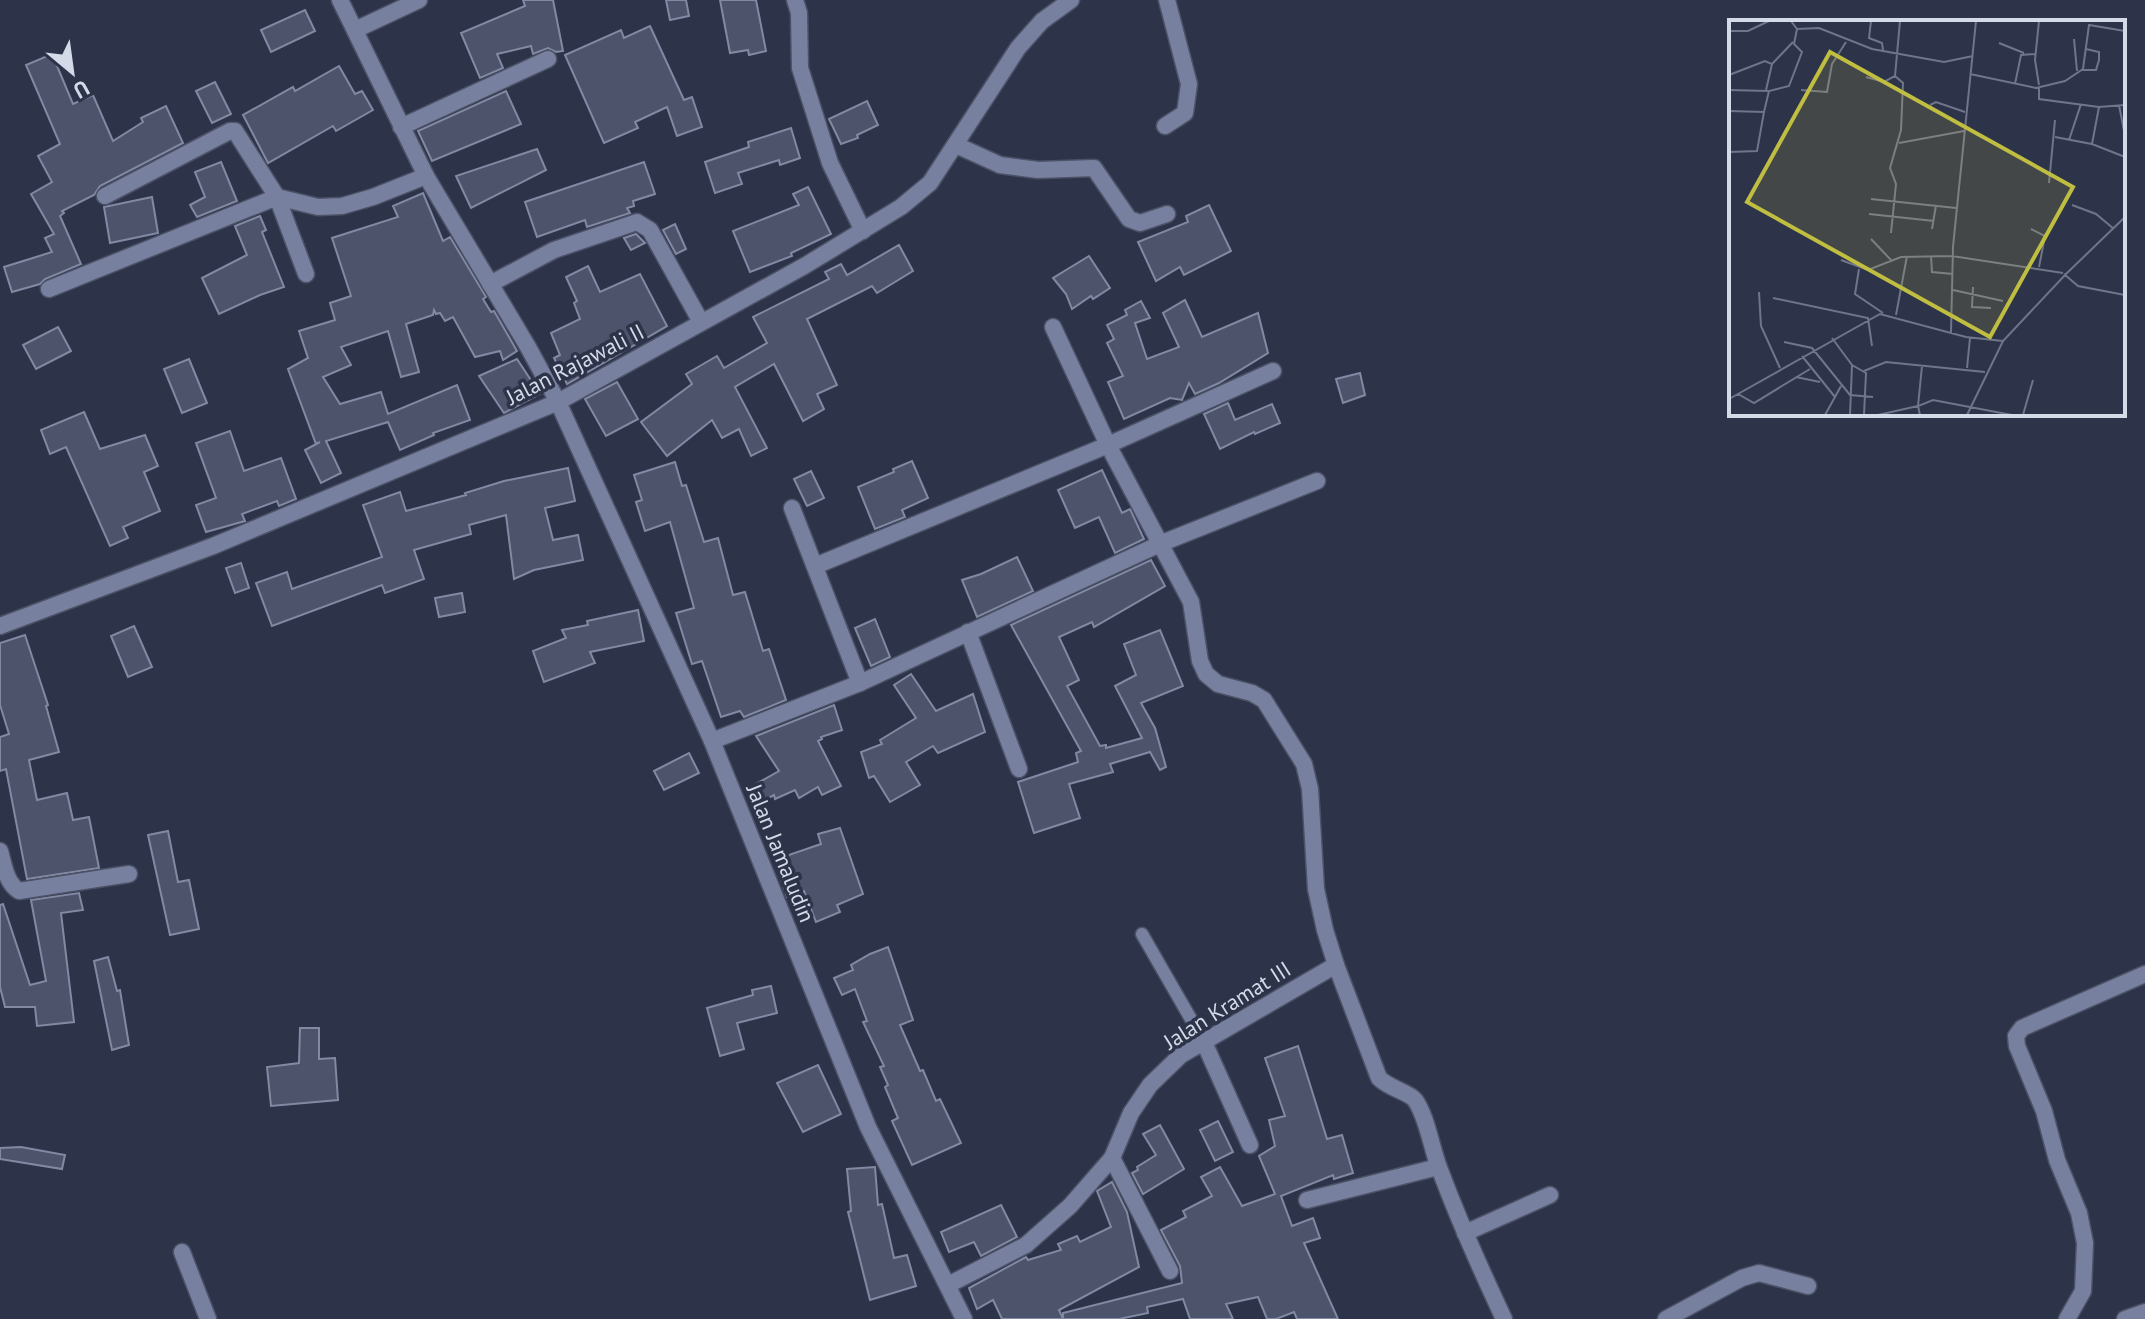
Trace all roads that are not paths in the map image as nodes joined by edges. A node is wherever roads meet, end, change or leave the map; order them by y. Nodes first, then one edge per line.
1 (340, 0) edge
2 (419, 0) edge
3 (795, 0) edge
4 (1071, 0) edge
5 (1167, 0) edge
6 (355, 30) junction
7 (548, 59) dead end
8 (1165, 126) dead end
9 (401, 127) junction
10 (956, 145) junction
11 (426, 176) junction
12 (105, 196) dead end
13 (277, 197) junction
14 (1167, 214) dead end
15 (863, 231) junction
16 (306, 274) dead end
17 (490, 284) junction
18 (49, 289) dead end
19 (701, 322) junction
20 (1053, 327) dead end
21 (1273, 371) dead end
22 (558, 402) junction
23 (1108, 445) junction
24 (1317, 481) dead end
25 (792, 508) dead end
26 (1162, 543) junction
27 (815, 566) junction
28 (0, 626) edge
29 (968, 632) junction
30 (860, 683) junction
31 (712, 741) junction
32 (1019, 769) dead end
33 (0, 851) edge
34 (129, 874) dead end
35 (1142, 934) dead end
36 (1336, 965) junction
37 (2145, 974) edge
38 (1203, 1040) junction
39 (1250, 1145) dead end
40 (1112, 1158) junction
41 (1438, 1167) junction
42 (1550, 1195) dead end
43 (1307, 1200) dead end
44 (1465, 1233) junction
45 (182, 1252) dead end
46 (1170, 1271) dead end
47 (948, 1285) junction
48 (1808, 1286) dead end
49 (2145, 1312) edge
50 (208, 1319) edge
51 (964, 1319) edge
52 (1504, 1319) edge
53 (1666, 1319) edge
54 (2067, 1319) edge
55 (2125, 1319) edge

1 - 6 street, Jalan Jamaludin
2 - 6 street
3 - 15 street
4 - 10 street, Jalan Rajawali II
5 - 8 street
6 - 9 street, Jalan Jamaludin
7 - 9 street
9 - 11 street, Jalan Jamaludin
10 - 14 street
10 - 15 street, Jalan Rajawali II
11 - 13 street
11 - 17 street, Jalan Jamaludin
12 - 13 street
13 - 16 street
13 - 18 street
15 - 19 street, Jalan Rajawali II
17 - 19 street
17 - 22 street, Jalan Jamaludin
19 - 22 street, Jalan Rajawali II
20 - 23 street
21 - 23 street
22 - 28 street, Jalan Rajawali II
22 - 31 street, Jalan Jamaludin
23 - 26 street
23 - 27 street
24 - 26 street
25 - 27 street
26 - 29 street
26 - 36 street
27 - 30 street
29 - 30 street
29 - 32 street
30 - 31 street
31 - 47 street, Jalan Jamaludin
33 - 34 street
35 - 38 lane
36 - 38 street, Jalan Kramat III
36 - 41 street
37 - 54 street
38 - 39 street
38 - 40 street, Jalan Kramat III
40 - 46 street
40 - 47 street, Jalan Kramat III
41 - 43 street
41 - 44 street
42 - 44 street
44 - 52 street
45 - 50 street
47 - 51 street, Jalan Jamaludin
48 - 53 street
49 - 55 street

